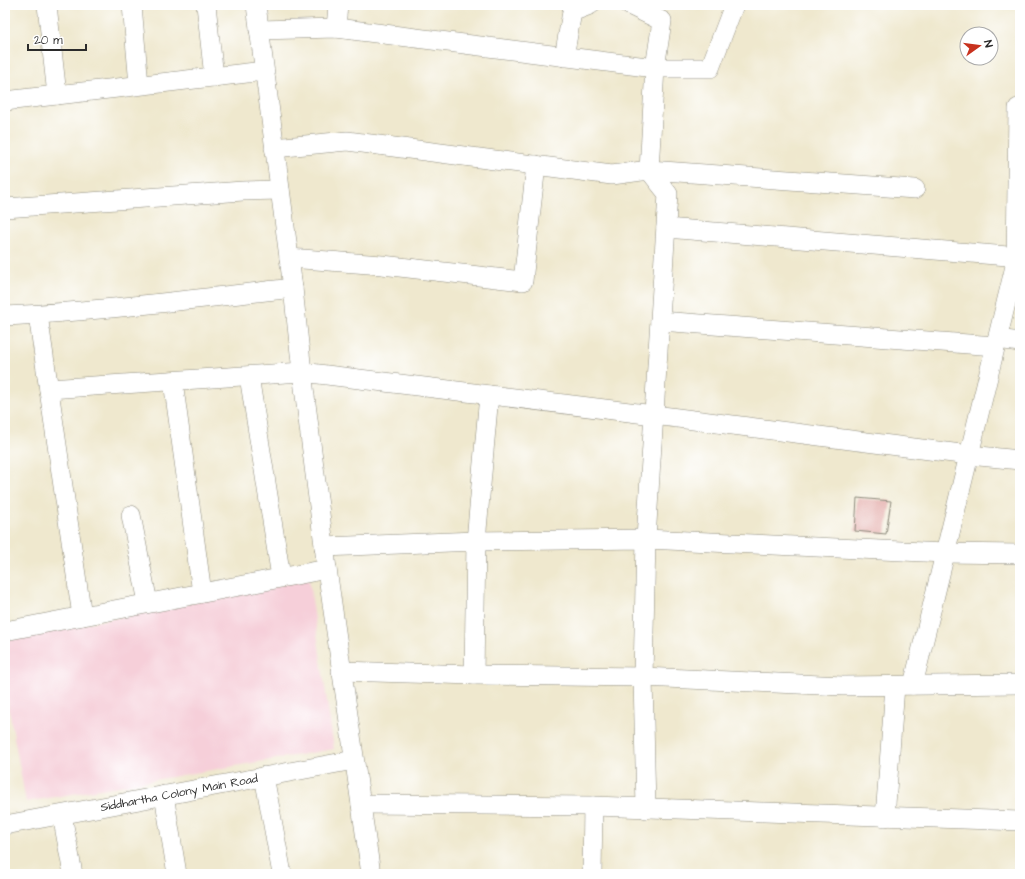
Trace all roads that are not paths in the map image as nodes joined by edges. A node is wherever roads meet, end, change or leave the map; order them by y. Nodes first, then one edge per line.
1 (47, 5) edge
2 (132, 5) edge
3 (206, 5) edge
4 (256, 5) edge
5 (338, 5) edge
6 (590, 5) edge
7 (629, 5) edge
8 (734, 5) edge
9 (336, 28) junction
10 (259, 30) junction
11 (564, 57) junction
12 (655, 68) junction
13 (264, 71) junction
14 (214, 77) junction
15 (139, 86) junction
16 (57, 95) junction
17 (5, 101) edge
18 (1018, 108) dead end
19 (274, 148) junction
20 (536, 165) junction
21 (649, 170) junction
22 (915, 189) dead end
23 (280, 190) junction
24 (5, 208) edge
25 (666, 228) junction
26 (1018, 256) edge
27 (289, 258) junction
28 (293, 288) junction
29 (38, 315) junction
30 (5, 316) edge
31 (660, 321) junction
32 (996, 342) junction
33 (1020, 342) edge
34 (302, 372) junction
35 (249, 376) junction
36 (173, 381) junction
37 (49, 389) junction
38 (489, 395) junction
39 (654, 415) junction
40 (969, 455) junction
41 (1020, 460) edge
42 (131, 515) dead end
43 (646, 539) junction
44 (476, 541) junction
45 (324, 547) junction
46 (945, 553) junction
47 (1020, 554) edge
48 (327, 568) junction
49 (281, 577) junction
50 (202, 592) junction
51 (148, 603) junction
52 (82, 616) junction
53 (5, 631) edge
54 (342, 672) junction
55 (474, 675) junction
56 (643, 677) junction
57 (1020, 684) edge
58 (904, 685) junction
59 (354, 760) junction
60 (264, 776) junction
61 (164, 795) junction
62 (360, 804) junction
63 (593, 806) junction
64 (646, 809) junction
65 (62, 815) junction
66 (885, 817) junction
67 (1020, 821) edge
68 (5, 825) edge
69 (73, 874) edge
70 (177, 874) edge
71 (282, 874) edge
72 (371, 874) edge
73 (592, 874) edge

1 - 16 street
2 - 15 street
3 - 14 street
4 - 10 street
5 - 9 street
6 - 11 street
7 - 12 street
8 - 12 street
9 - 10 street
9 - 11 street
10 - 13 street
11 - 12 street
12 - 21 street
13 - 14 street
13 - 19 street
14 - 15 street
15 - 16 street
16 - 17 street
18 - 26 street
19 - 20 street
19 - 23 street
20 - 21 street
20 - 27 street
21 - 22 street
21 - 25 street
23 - 24 street
23 - 27 street
25 - 26 street
25 - 31 street
26 - 32 street
27 - 28 street
28 - 29 street
28 - 34 street
29 - 30 street
29 - 37 street
31 - 32 street
31 - 39 street
32 - 33 street
32 - 40 street
34 - 35 street
34 - 38 street
34 - 45 street
35 - 36 street
35 - 49 street
36 - 37 street
36 - 50 street
37 - 52 street
38 - 39 street
38 - 44 street
39 - 40 street
39 - 43 street
40 - 41 street
40 - 46 street
42 - 51 street
43 - 44 street
43 - 46 street
43 - 56 street
44 - 45 street
44 - 55 street
45 - 48 street
46 - 47 street
46 - 58 street
48 - 49 street
48 - 54 street
49 - 50 street
50 - 51 street
51 - 52 street
52 - 53 street
54 - 55 street
54 - 59 street
55 - 56 street
56 - 58 street
56 - 64 street
57 - 58 street
58 - 66 street
59 - 60 street, Siddhartha Colony Main Road
59 - 62 street
60 - 61 street, Siddhartha Colony Main Road
60 - 71 street
61 - 65 street, Siddhartha Colony Main Road
61 - 70 street
62 - 63 street
62 - 72 street
63 - 64 street
63 - 73 street
64 - 66 street
65 - 68 street, Siddhartha Colony Main Road
65 - 69 street
66 - 67 street

